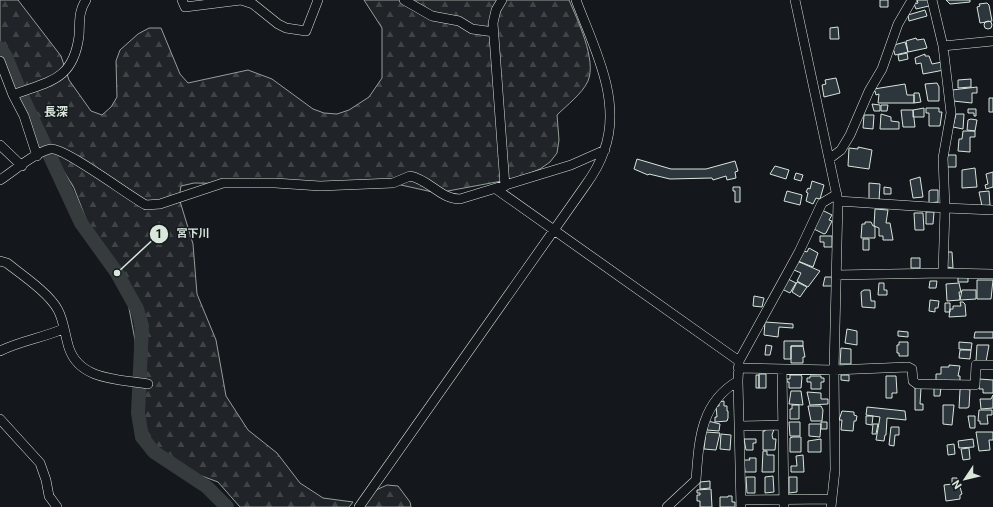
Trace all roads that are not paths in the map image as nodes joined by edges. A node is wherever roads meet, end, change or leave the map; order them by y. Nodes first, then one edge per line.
1 (86, 0) edge
2 (182, 0) edge
3 (318, 0) edge
4 (404, 0) edge
5 (502, 0) edge
6 (576, 0) edge
7 (795, 0) edge
8 (912, 0) edge
9 (932, 0) edge
10 (494, 32) junction
11 (993, 41) edge
12 (943, 46) junction
13 (0, 61) edge
14 (18, 93) junction
15 (0, 145) edge
16 (605, 150) junction
17 (39, 154) junction
18 (829, 159) junction
19 (22, 166) junction
20 (0, 180) edge
21 (501, 188) junction
22 (837, 197) junction
23 (945, 208) junction
24 (993, 210) edge
25 (554, 230) junction
26 (0, 261) edge
27 (943, 273) junction
28 (993, 274) edge
29 (836, 275) junction
30 (63, 329) junction
31 (0, 351) edge
32 (739, 365) junction
33 (993, 365) edge
34 (782, 370) junction
35 (834, 370) junction
36 (738, 381) junction
37 (148, 384) dead end
38 (0, 419) edge
39 (783, 424) junction
40 (739, 426) junction
41 (741, 503) edge
42 (784, 503) edge
43 (831, 503) edge
44 (57, 507) edge
45 (359, 507) edge
46 (667, 507) edge

1 - 14 street
2 - 3 street
4 - 10 street
5 - 10 street
6 - 16 street
7 - 18 street
8 - 18 street
9 - 12 street
10 - 21 street
11 - 12 street
12 - 23 street
13 - 14 street
14 - 17 street
15 - 19 street
16 - 21 street
16 - 25 street
17 - 19 street
17 - 21 street
18 - 22 street
19 - 20 street
21 - 25 street
22 - 23 street
22 - 29 street
22 - 32 street
23 - 24 street
23 - 27 street
25 - 32 street
25 - 45 street
26 - 30 street
27 - 28 street
27 - 29 street
29 - 35 street
30 - 31 street
30 - 37 street
32 - 34 street
32 - 36 street
33 - 35 street
34 - 35 street
34 - 39 street
35 - 43 street
36 - 40 street
36 - 46 street
38 - 44 street
39 - 40 street
39 - 42 street
40 - 41 street
41 - 42 street
42 - 43 street

